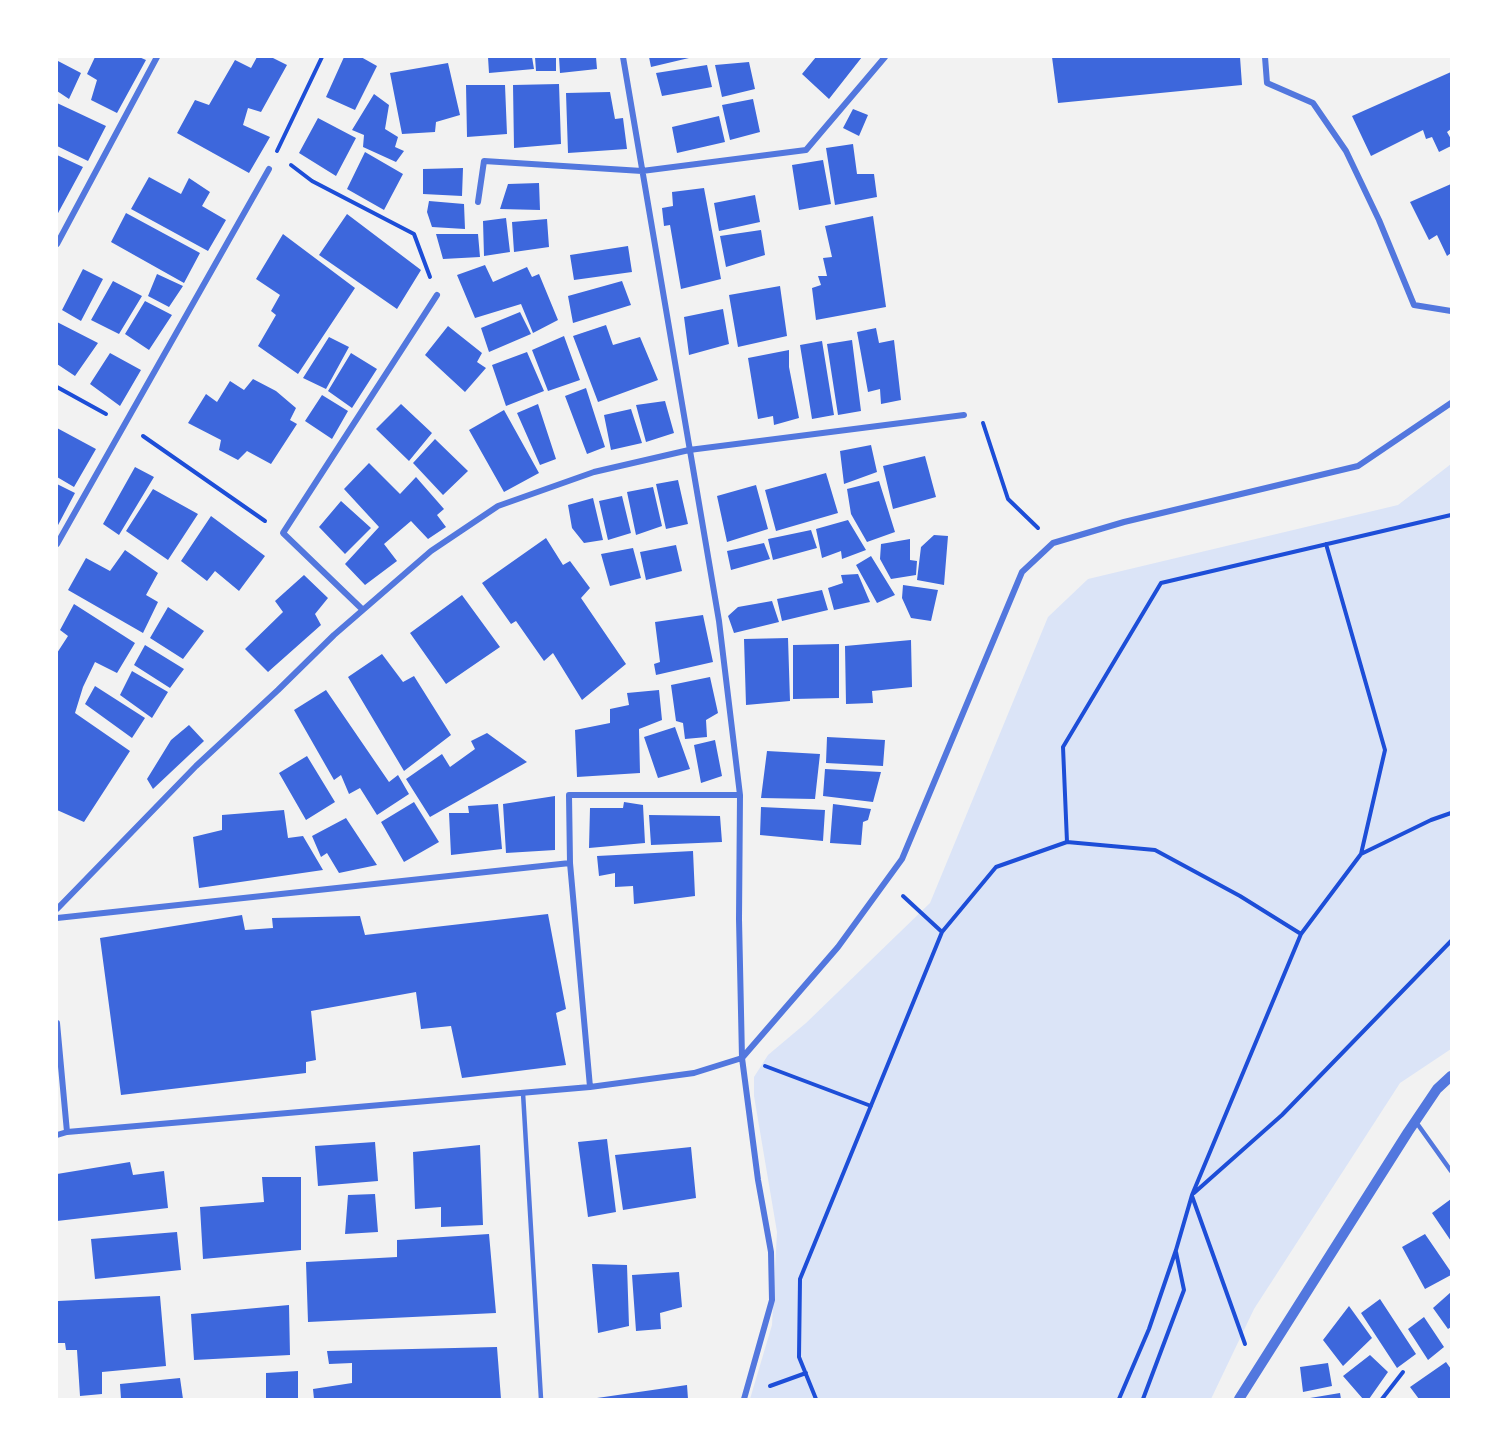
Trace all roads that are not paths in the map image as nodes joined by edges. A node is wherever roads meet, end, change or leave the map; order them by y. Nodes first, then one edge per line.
1 (157, 57) edge
2 (623, 57) edge
3 (885, 57) edge
4 (1265, 57) edge
5 (269, 169) road end
6 (642, 171) junction
7 (478, 202) dead end
8 (57, 244) edge
9 (437, 295) road end
10 (1451, 311) edge
11 (1451, 403) edge
12 (964, 416) road end
13 (689, 450) junction
14 (57, 544) edge
15 (363, 610) junction
16 (740, 795) junction
17 (570, 864) junction
18 (57, 909) edge
19 (57, 918) edge
20 (57, 1023) edge
21 (742, 1058) junction
22 (1451, 1076) edge
23 (590, 1087) junction
24 (523, 1093) junction
25 (1416, 1121) junction
26 (67, 1132) junction
27 (57, 1135) edge
28 (1451, 1171) edge
29 (746, 1397) edge
30 (541, 1399) edge
31 (1239, 1399) edge

1 - 8 street
2 - 6 street
3 - 6 street
4 - 10 street
5 - 14 street
6 - 7 street
6 - 13 street
9 - 15 street
11 - 21 street
12 - 13 street
13 - 15 street
13 - 16 street
15 - 18 street
16 - 17 street
16 - 21 street
17 - 19 street
17 - 23 street
20 - 26 street
21 - 23 street
21 - 29 street
22 - 25 street
23 - 24 street
24 - 26 street
24 - 30 lane
25 - 28 lane
25 - 31 street
26 - 27 street

